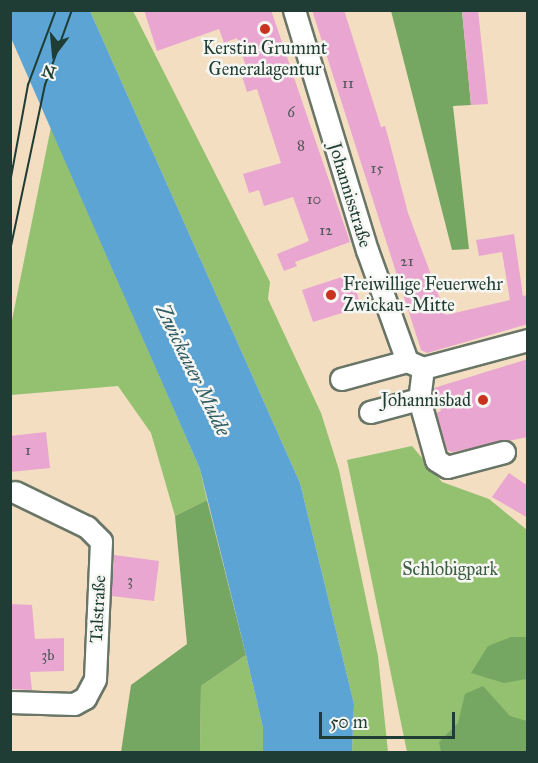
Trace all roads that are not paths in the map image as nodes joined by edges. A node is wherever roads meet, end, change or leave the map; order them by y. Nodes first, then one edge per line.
1 (294, 10) edge
2 (528, 340) edge
3 (341, 379) dead end
4 (417, 379) junction
5 (370, 412) dead end
6 (504, 452) dead end
7 (15, 492) dead end
8 (10, 702) edge

1 - 4 street, Johannisstraße
2 - 4 street
3 - 4 street
4 - 5 street
4 - 6 street, Johannisstraße
7 - 8 street, Talstraße

